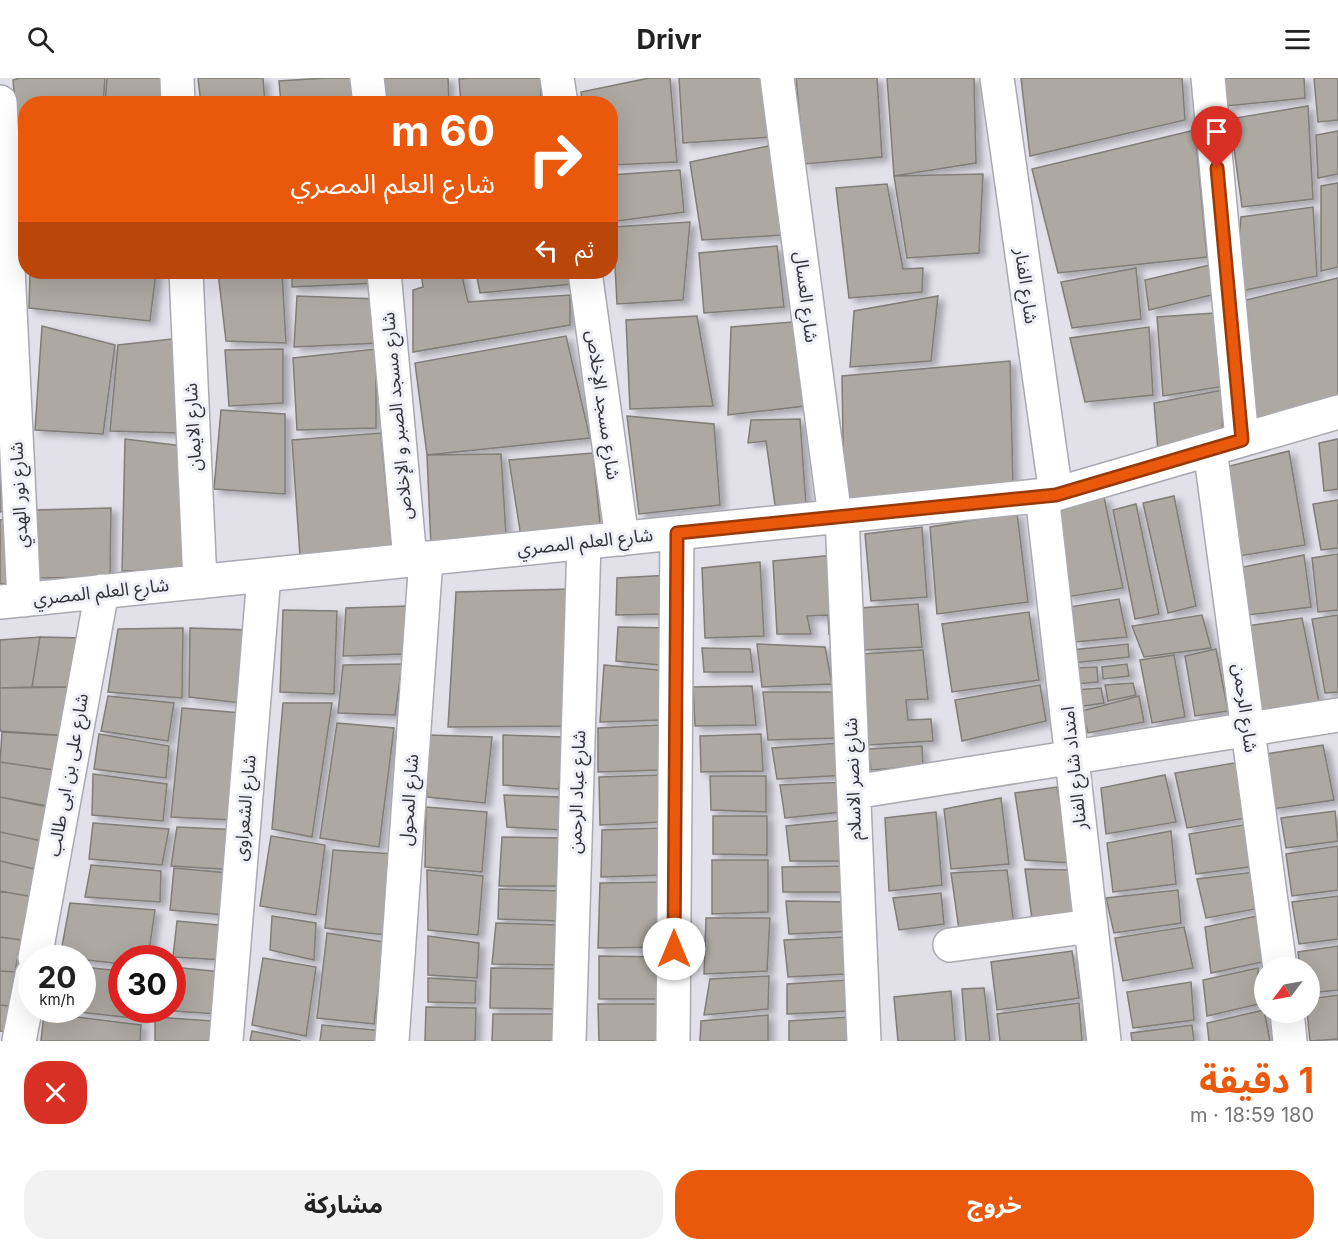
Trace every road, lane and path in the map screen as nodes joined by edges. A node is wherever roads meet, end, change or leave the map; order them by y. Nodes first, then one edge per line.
1 (177, 78) edge
2 (367, 78) edge
3 (558, 78) edge
4 (777, 78) edge
5 (997, 78) edge
6 (1208, 78) edge
7 (178, 96) edge
8 (369, 96) edge
9 (560, 96) edge
10 (0, 102) edge
11 (4, 272) edge
12 (186, 279) edge
13 (385, 279) edge
14 (586, 279) edge
15 (1338, 412) edge
16 (8, 427) edge
17 (1242, 440) junction
18 (1210, 449) junction
19 (1049, 495) junction
20 (838, 516) junction
21 (677, 533) junction
22 (622, 538) junction
23 (584, 542) junction
24 (418, 559) junction
25 (264, 575) junction
26 (200, 582) junction
27 (102, 591) junction
28 (12, 601) edge
29 (1338, 715) edge
30 (1248, 730) junction
31 (1073, 758) junction
32 (854, 792) junction
33 (1091, 926) junction
34 (36, 945) edge
35 (950, 945) dead end
36 (1279, 957) edge
37 (23, 1023) edge
38 (1288, 1023) edge
39 (19, 1041) edge
40 (226, 1041) edge
41 (392, 1041) edge
42 (569, 1041) edge
43 (673, 1041) edge
44 (864, 1041) edge
45 (1104, 1041) edge
46 (1290, 1041) edge

1 - 7 street
2 - 8 street
3 - 9 street
4 - 20 street, شارع العسال
5 - 19 street, شارع الفنار
6 - 17 street
10 - 11 street, شارع نور الهدي
11 - 16 street, شارع نور الهدي
12 - 26 street, شارع الايمان
13 - 24 street, شارع مسجد الصبر و الإخلاص
14 - 22 street, شارع مسجد الإخلاص
15 - 17 street, شارع العلم المصري
16 - 28 street, شارع نور الهدي
17 - 18 street, شارع العلم المصري
18 - 19 street, شارع العلم المصري
18 - 30 street, شارع الرحمن
19 - 20 street, شارع العلم المصري
19 - 31 street, امتداد شارع الفنار
20 - 21 street, شارع العلم المصري
20 - 32 street, شارع نصر الاسلام
21 - 22 street, شارع العلم المصري
21 - 43 street
22 - 23 street, شارع العلم المصري
23 - 24 street, شارع العلم المصري
23 - 42 street, شارع عباد الرحمن
24 - 25 street, شارع العلم المصري
24 - 41 street, شارع المحول
25 - 26 street, شارع العلم المصري
25 - 40 street, شارع الشعراوى
26 - 27 street, شارع العلم المصري
27 - 28 street, شارع العلم المصري
27 - 34 street, شارع على بن ابى طالب
29 - 30 street
30 - 31 street
30 - 36 street, شارع الرحمن
31 - 32 street
31 - 33 street, امتداد شارع الفنار
32 - 44 street, شارع نصر الاسلام
33 - 35 street
33 - 45 street, امتداد شارع الفنار
37 - 39 street
38 - 46 street

